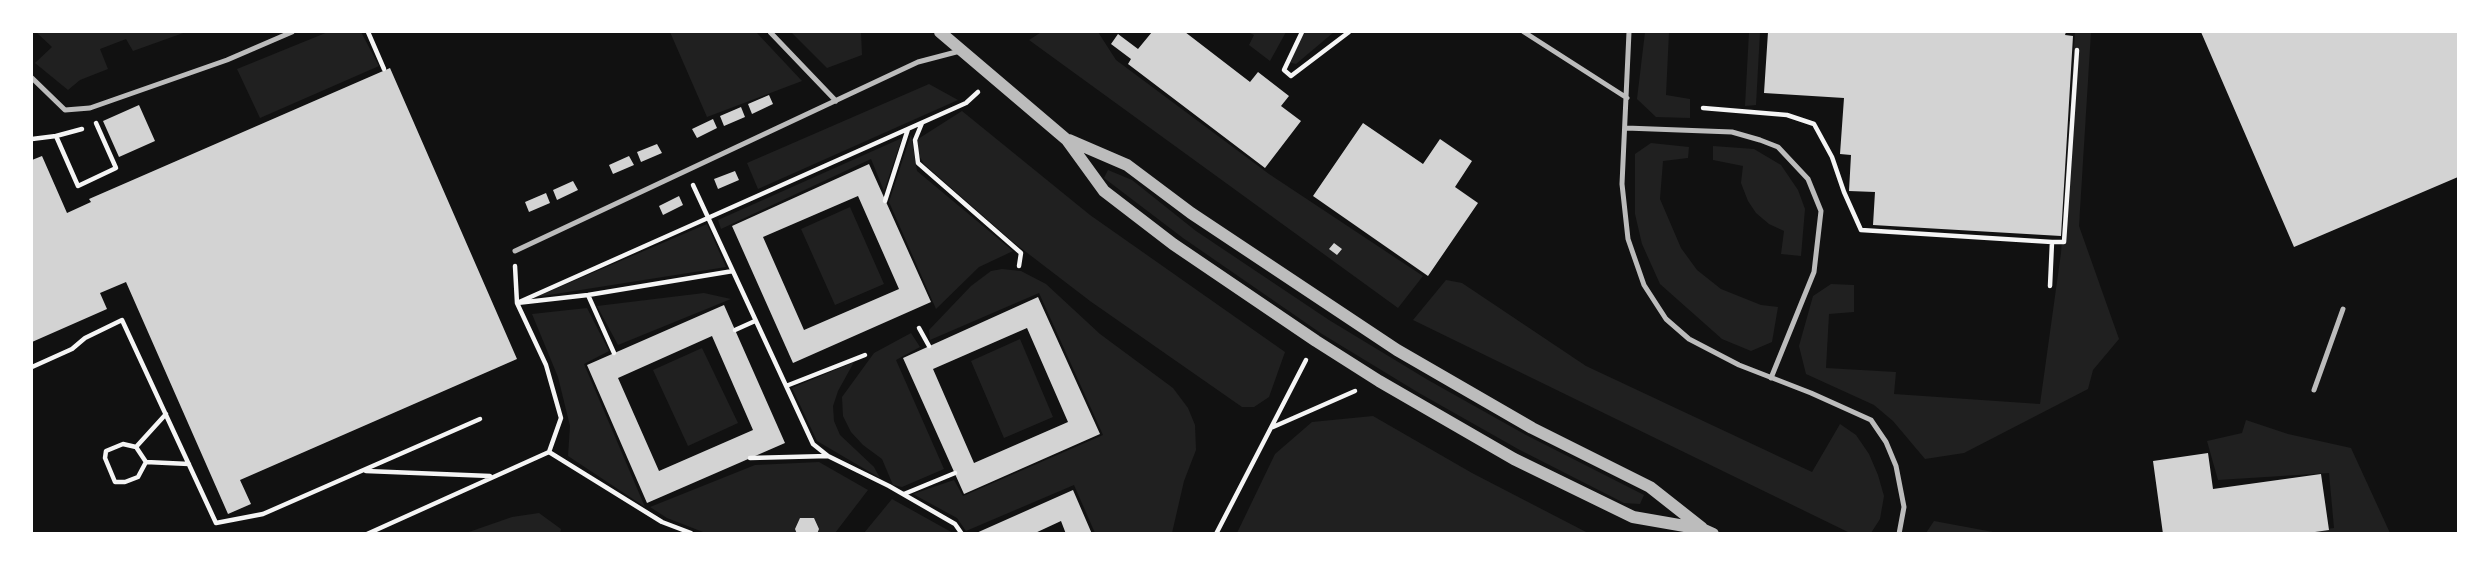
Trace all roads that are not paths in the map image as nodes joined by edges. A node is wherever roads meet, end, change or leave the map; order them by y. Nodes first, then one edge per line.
1 (292, 32) edge
2 (770, 32) edge
3 (941, 32) edge
4 (1524, 32) edge
5 (1629, 32) edge
6 (963, 51) junction
7 (32, 78) edge
8 (1627, 98) junction
9 (836, 101) junction
10 (1626, 128) junction
11 (1067, 140) junction
12 (515, 251) road end
13 (2343, 309) dead end
14 (1772, 378) junction
15 (2314, 390) dead end
16 (1708, 531) edge
17 (1899, 534) edge

1 - 7 lane
2 - 9 lane
3 - 6 street
4 - 8 lane
5 - 8 lane
6 - 9 lane
6 - 11 street
8 - 10 lane
9 - 12 lane
10 - 14 lane
10 - 14 lane
11 - 16 street
11 - 16 street
13 - 15 lane
14 - 17 lane

